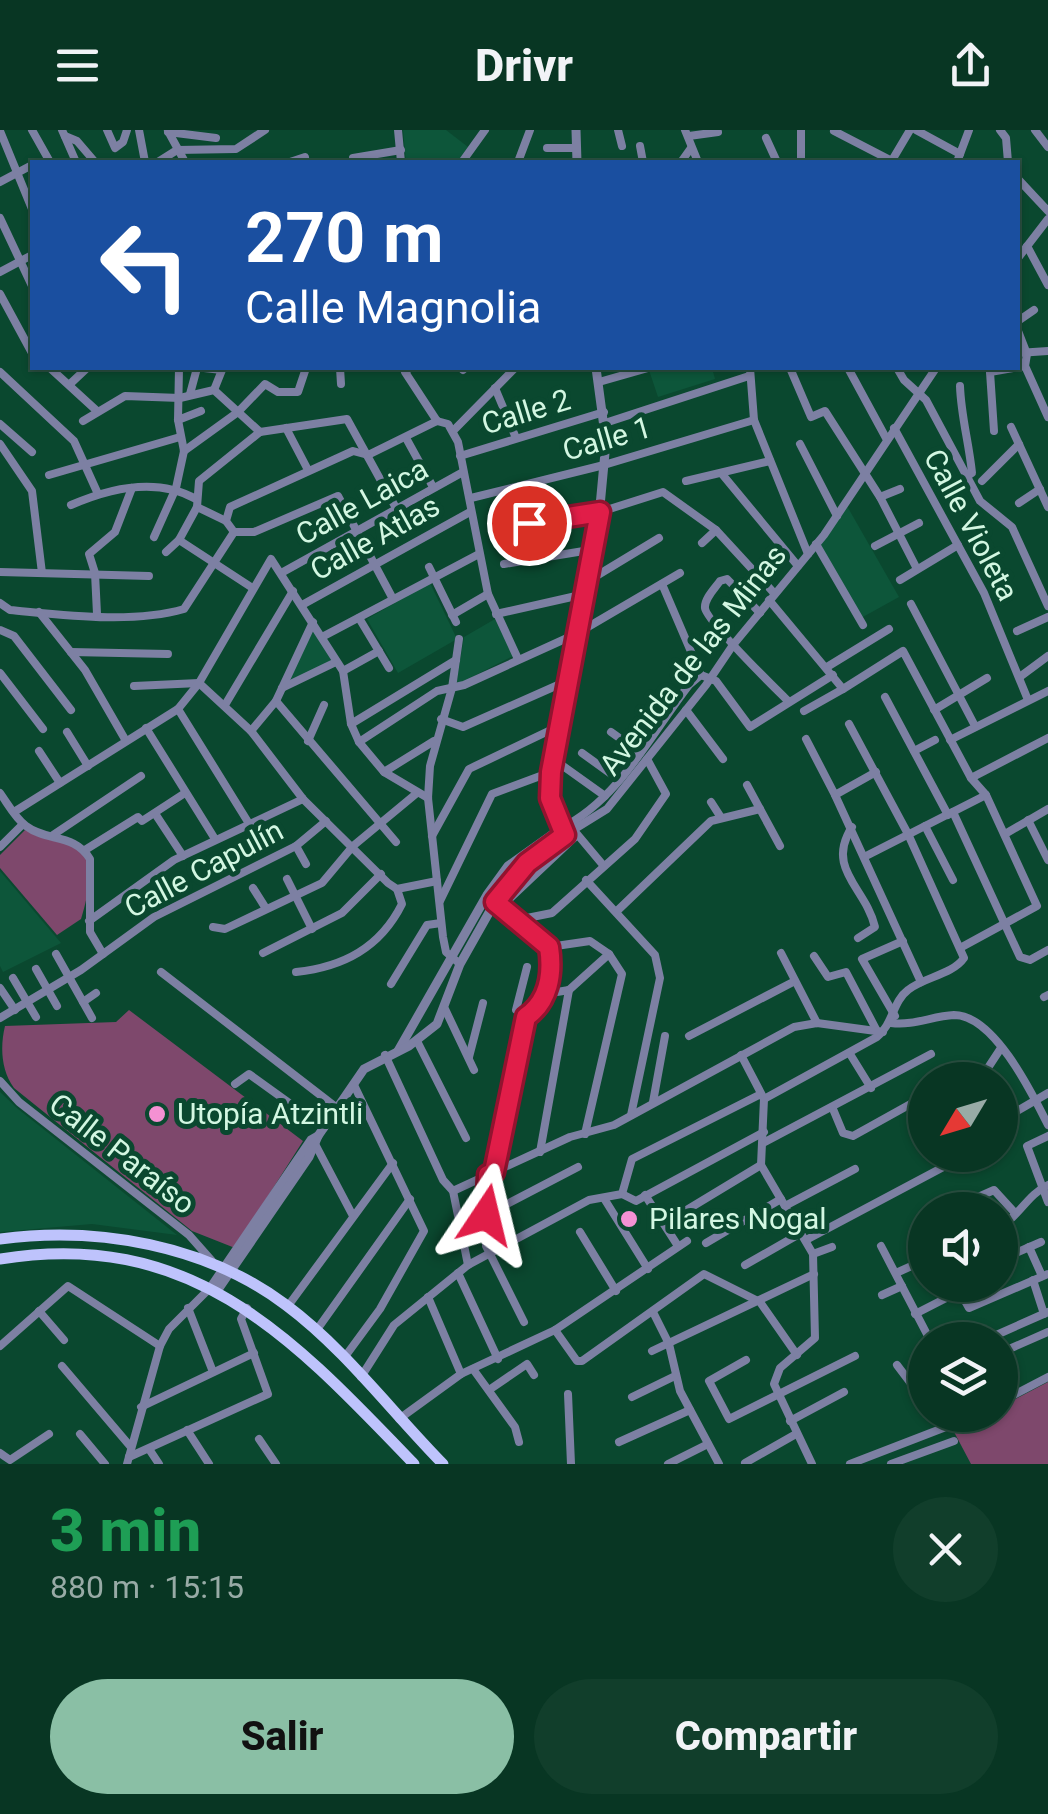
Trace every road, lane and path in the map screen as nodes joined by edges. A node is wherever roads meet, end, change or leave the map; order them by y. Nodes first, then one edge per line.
1 (107, 130) edge
2 (127, 130) edge
3 (139, 130) edge
4 (264, 130) edge
5 (398, 130) edge
6 (485, 130) edge
7 (530, 130) edge
8 (576, 130) edge
9 (618, 130) edge
10 (801, 130) edge
11 (913, 130) edge
12 (969, 130) edge
13 (1000, 130) edge
14 (1036, 130) edge
15 (0, 131) edge
16 (35, 131) edge
17 (168, 131) edge
18 (834, 131) edge
19 (718, 132) edge
20 (63, 133) edge
21 (687, 133) edge
22 (215, 134) edge
23 (766, 138) dead end
24 (622, 146) dead end
25 (640, 146) dead end
26 (1048, 147) edge
27 (547, 148) dead end
28 (576, 148) junction
29 (691, 148) junction
30 (177, 150) junction
31 (217, 150) junction
32 (401, 150) junction
33 (305, 156) dead end
34 (353, 158) dead end
35 (959, 158) edge
36 (50, 160) edge
37 (75, 160) edge
38 (94, 160) edge
39 (145, 160) edge
40 (161, 160) edge
41 (184, 160) edge
42 (295, 160) edge
43 (402, 160) edge
44 (463, 160) edge
45 (519, 160) edge
46 (577, 160) edge
47 (643, 160) edge
48 (682, 160) edge
49 (697, 160) edge
50 (775, 160) edge
51 (805, 160) edge
52 (888, 160) edge
53 (893, 160) edge
54 (1008, 160) edge
55 (30, 166) edge
56 (17, 171) junction
57 (0, 182) edge
58 (1020, 182) edge
59 (30, 204) edge
60 (1048, 215) edge
61 (0, 218) edge
62 (1026, 246) junction
63 (30, 255) edge
64 (1020, 255) edge
65 (21, 262) junction
66 (0, 272) edge
67 (1045, 274) edge
68 (30, 282) edge
69 (1048, 285) edge
70 (0, 294) edge
71 (1034, 310) dead end
72 (1020, 320) edge
73 (30, 349) edge
74 (1048, 352) edge
75 (1022, 353) edge
76 (1025, 366) junction
77 (1020, 367) edge
78 (52, 370) edge
79 (85, 370) edge
80 (179, 370) edge
81 (199, 370) edge
82 (222, 370) edge
83 (305, 370) edge
84 (340, 370) edge
85 (408, 370) edge
86 (513, 370) edge
87 (596, 370) edge
88 (641, 370) edge
89 (791, 370) edge
90 (849, 370) edge
91 (898, 370) edge
92 (935, 370) edge
93 (988, 370) edge
94 (0, 372) edge
95 (750, 372) edge
96 (599, 382) junction
97 (70, 384) junction
98 (341, 384) dead end
99 (960, 386) dead end
100 (494, 388) junction
101 (214, 390) junction
102 (920, 392) junction
103 (190, 394) junction
104 (180, 398) junction
105 (201, 410) dead end
106 (97, 411) junction
107 (238, 412) junction
108 (605, 417) junction
109 (1048, 417) edge
110 (178, 420) junction
111 (754, 420) junction
112 (83, 421) dead end
113 (438, 422) junction
114 (0, 424) edge
115 (286, 428) junction
116 (894, 428) junction
117 (1011, 428) dead end
118 (454, 430) junction
119 (994, 430) dead end
120 (260, 432) junction
121 (180, 438) junction
122 (406, 438) junction
123 (516, 438) junction
124 (886, 438) junction
125 (0, 444) edge
126 (800, 444) dead end
127 (1019, 444) junction
128 (184, 451) junction
129 (32, 452) dead end
130 (368, 455) junction
131 (460, 456) junction
132 (770, 461) junction
133 (85, 463) junction
134 (604, 465) junction
135 (308, 470) junction
136 (463, 472) junction
137 (863, 473) junction
138 (722, 474) junction
139 (49, 475) dead end
140 (966, 477) junction
141 (686, 480) dead end
142 (982, 480) dead end
143 (132, 488) junction
144 (176, 488) junction
145 (433, 488) junction
146 (900, 488) dead end
147 (1040, 489) junction
148 (98, 494) junction
149 (880, 497) junction
150 (470, 498) junction
151 (197, 503) junction
152 (1019, 503) dead end
153 (70, 506) dead end
154 (1048, 507) edge
155 (396, 508) junction
156 (470, 512) junction
157 (600, 512) junction
158 (836, 516) junction
159 (226, 521) junction
160 (919, 523) dead end
161 (494, 528) dead end
162 (359, 530) junction
163 (716, 530) junction
164 (234, 532) junction
165 (898, 534) junction
166 (154, 537) dead end
167 (659, 538) dead end
168 (179, 540) junction
169 (702, 543) dead end
170 (816, 544) junction
171 (958, 545) junction
172 (875, 546) dead end
173 (596, 549) junction
174 (166, 552) dead end
175 (479, 554) junction
176 (808, 554) junction
177 (216, 564) junction
178 (504, 564) dead end
179 (374, 565) junction
180 (798, 566) junction
181 (428, 567) dead end
182 (917, 570) junction
183 (0, 572) edge
184 (95, 572) junction
185 (283, 572) junction
186 (42, 573) junction
187 (680, 573) dead end
188 (149, 576) dead end
189 (431, 579) junction
190 (900, 580) dead end
191 (588, 581) junction
192 (662, 584) junction
193 (251, 587) junction
194 (1044, 588) edge
195 (293, 591) junction
196 (488, 594) junction
197 (585, 594) junction
198 (772, 596) junction
199 (393, 599) junction
200 (302, 604) junction
201 (910, 604) dead end
202 (1048, 606) edge
203 (1, 607) edge
204 (39, 612) junction
205 (760, 612) junction
206 (97, 614) junction
207 (496, 614) junction
208 (1048, 617) edge
209 (359, 618) junction
210 (313, 622) junction
211 (863, 625) dead end
212 (889, 628) dead end
213 (0, 630) edge
214 (1017, 632) dead end
215 (576, 634) junction
216 (322, 637) junction
217 (459, 639) dead end
218 (734, 644) junction
219 (379, 651) junction
220 (71, 652) junction
221 (168, 654) dead end
222 (1048, 656) edge
223 (518, 659) junction
224 (456, 660) junction
225 (336, 662) junction
226 (389, 668) dead end
227 (343, 671) junction
228 (830, 671) junction
229 (0, 673) edge
230 (706, 675) junction
231 (1021, 676) junction
232 (987, 678) dead end
233 (567, 680) junction
234 (199, 683) junction
235 (134, 686) dead end
236 (282, 688) junction
237 (452, 688) junction
238 (843, 689) junction
239 (1048, 691) edge
240 (959, 696) junction
241 (884, 697) dead end
242 (1028, 700) junction
243 (276, 702) junction
244 (789, 702) junction
245 (225, 705) junction
246 (324, 705) dead end
247 (178, 709) junction
248 (71, 710) dead end
249 (686, 710) junction
250 (934, 710) junction
251 (804, 712) dead end
252 (441, 719) junction
253 (351, 724) junction
254 (849, 724) dead end
255 (559, 726) junction
256 (975, 726) junction
257 (146, 728) junction
258 (43, 729) dead end
259 (251, 731) junction
260 (68, 732) dead end
261 (612, 732) dead end
262 (806, 738) dead end
263 (1048, 738) edge
264 (308, 740) junction
265 (936, 740) dead end
266 (950, 740) junction
267 (126, 741) junction
268 (434, 741) junction
269 (359, 742) junction
270 (39, 751) dead end
271 (914, 751) junction
272 (582, 754) dead end
273 (643, 755) junction
274 (723, 760) dead end
275 (88, 766) junction
276 (563, 766) dead end
277 (384, 772) junction
278 (551, 772) junction
279 (876, 772) junction
280 (142, 776) dead end
281 (972, 778) junction
282 (618, 779) junction
283 (60, 783) junction
284 (746, 785) dead end
285 (0, 793) edge
286 (185, 793) junction
287 (417, 793) junction
288 (835, 795) junction
289 (986, 795) junction
290 (605, 796) junction
291 (428, 798) junction
292 (304, 799) junction
293 (710, 802) dead end
294 (760, 809) junction
295 (1048, 809) edge
296 (14, 812) junction
297 (950, 813) junction
298 (156, 815) junction
299 (720, 816) junction
300 (1028, 820) junction
301 (326, 821) junction
302 (248, 822) junction
303 (23, 824) junction
304 (380, 824) junction
305 (925, 826) junction
306 (852, 827) junction
307 (569, 832) junction
308 (908, 834) junction
309 (1005, 834) junction
310 (53, 835) junction
311 (432, 836) junction
312 (214, 838) junction
313 (396, 842) dead end
314 (296, 846) junction
315 (353, 846) junction
316 (780, 846) dead end
317 (0, 847) edge
318 (85, 850) junction
319 (182, 856) junction
320 (866, 856) junction
321 (1048, 860) edge
322 (306, 864) dead end
323 (602, 866) junction
324 (381, 874) junction
325 (287, 879) dead end
326 (586, 880) junction
327 (953, 880) dead end
328 (436, 882) junction
329 (254, 888) dead end
330 (398, 889) junction
331 (292, 895) junction
332 (440, 900) junction
333 (91, 902) junction
334 (498, 904) junction
335 (265, 907) junction
336 (617, 912) junction
337 (98, 914) junction
338 (517, 920) junction
339 (89, 921) junction
340 (442, 923) junction
341 (1006, 923) junction
342 (213, 927) dead end
343 (312, 929) junction
344 (858, 938) dead end
345 (903, 941) junction
346 (372, 944) junction
347 (549, 947) junction
348 (386, 948) dead end
349 (960, 948) junction
350 (1048, 950) edge
351 (263, 953) dead end
352 (781, 953) dead end
353 (56, 954) dead end
354 (103, 954) junction
355 (610, 954) junction
356 (814, 956) dead end
357 (456, 962) junction
358 (527, 967) dead end
359 (36, 969) dead end
360 (161, 972) dead end
361 (296, 972) dead end
362 (69, 977) junction
363 (13, 978) dead end
364 (795, 981) junction
365 (921, 982) junction
366 (391, 984) dead end
367 (0, 988) edge
368 (47, 989) junction
369 (569, 990) junction
370 (96, 992) dead end
371 (545, 994) junction
372 (27, 1002) junction
373 (83, 1002) junction
374 (483, 1003) dead end
375 (57, 1006) dead end
376 (445, 1009) junction
377 (15, 1010) junction
378 (526, 1017) junction
379 (0, 1018) edge
380 (36, 1018) dead end
381 (92, 1018) dead end
382 (893, 1020) junction
383 (818, 1023) junction
384 (880, 1032) junction
385 (665, 1036) dead end
386 (688, 1036) dead end
387 (417, 1041) junction
388 (1001, 1048) junction
389 (398, 1051) junction
390 (850, 1054) junction
391 (931, 1054) dead end
392 (386, 1055) junction
393 (741, 1055) junction
394 (469, 1059) junction
395 (992, 1062) edge
396 (474, 1070) dead end
397 (0, 1081) edge
398 (235, 1084) dead end
399 (354, 1085) junction
400 (871, 1088) junction
401 (1048, 1093) edge
402 (762, 1096) junction
403 (1037, 1100) junction
404 (654, 1102) junction
405 (908, 1105) edge
406 (337, 1108) junction
407 (832, 1109) junction
408 (1018, 1110) edge
409 (631, 1115) junction
410 (1048, 1125) edge
411 (764, 1132) junction
412 (585, 1134) junction
413 (1048, 1136) edge
414 (317, 1137) junction
415 (466, 1138) dead end
416 (764, 1143) junction
417 (540, 1152) junction
418 (393, 1163) junction
419 (761, 1165) junction
420 (578, 1167) dead end
421 (855, 1170) dead end
422 (932, 1172) edge
423 (491, 1174) junction
424 (1045, 1186) edge
425 (452, 1191) junction
426 (622, 1194) junction
427 (645, 1196) junction
428 (410, 1199) junction
429 (605, 1200) junction
430 (1048, 1202) edge
431 (783, 1203) junction
432 (1018, 1209) edge
433 (657, 1214) junction
434 (486, 1215) junction
435 (354, 1216) junction
436 (580, 1232) dead end
437 (803, 1236) junction
438 (0, 1239) edge
439 (1041, 1242) dead end
440 (706, 1244) dead end
441 (881, 1246) dead end
442 (832, 1248) dead end
443 (1029, 1248) junction
444 (488, 1252) junction
445 (1018, 1253) edge
446 (813, 1254) junction
447 (0, 1259) edge
448 (468, 1265) junction
449 (745, 1265) dead end
450 (648, 1268) junction
451 (908, 1268) edge
452 (224, 1269) junction
453 (458, 1273) junction
454 (896, 1273) junction
455 (814, 1274) junction
456 (1041, 1277) edge
457 (902, 1286) junction
458 (1018, 1287) edge
459 (211, 1290) junction
460 (616, 1290) junction
461 (882, 1295) dead end
462 (428, 1297) junction
463 (760, 1302) junction
464 (934, 1302) edge
465 (288, 1306) junction
466 (188, 1308) junction
467 (247, 1308) junction
468 (40, 1311) junction
469 (653, 1312) junction
470 (1046, 1313) edge
471 (915, 1314) junction
472 (524, 1322) dead end
473 (920, 1322) edge
474 (1018, 1325) edge
475 (555, 1330) junction
476 (316, 1331) junction
477 (1048, 1332) edge
478 (64, 1340) dead end
479 (670, 1344) junction
480 (1018, 1345) edge
481 (0, 1346) edge
482 (160, 1346) junction
483 (652, 1351) dead end
484 (254, 1353) junction
485 (797, 1354) junction
486 (855, 1356) dead end
487 (344, 1358) junction
488 (498, 1359) junction
489 (746, 1360) dead end
490 (896, 1365) dead end
491 (62, 1366) dead end
492 (474, 1368) junction
493 (212, 1372) junction
494 (460, 1374) junction
495 (534, 1375) dead end
496 (675, 1376) junction
497 (361, 1377) junction
498 (1048, 1377) edge
499 (908, 1380) edge
500 (489, 1390) junction
501 (844, 1392) dead end
502 (1018, 1393) edge
503 (568, 1394) dead end
504 (777, 1396) junction
505 (632, 1397) dead end
506 (141, 1407) junction
507 (690, 1410) junction
508 (398, 1419) junction
509 (790, 1421) junction
510 (188, 1430) junction
511 (930, 1432) edge
512 (49, 1434) dead end
513 (80, 1434) dead end
514 (796, 1434) junction
515 (259, 1439) dead end
516 (954, 1440) dead end
517 (520, 1442) dead end
518 (619, 1442) dead end
519 (708, 1444) junction
520 (131, 1447) junction
521 (149, 1448) junction
522 (0, 1453) edge
523 (16, 1461) edge
524 (128, 1461) edge
525 (744, 1463) edge
526 (105, 1464) edge
527 (159, 1464) edge
528 (209, 1464) edge
529 (276, 1464) edge
530 (414, 1464) edge
531 (443, 1464) edge
532 (572, 1464) edge
533 (668, 1464) edge
534 (719, 1464) edge
535 (812, 1464) edge
536 (850, 1464) edge
537 (890, 1464) edge

1 - 2 street
3 - 39 street
4 - 31 street
5 - 32 street
6 - 44 street
7 - 45 street
8 - 28 street
9 - 24 street
10 - 51 street
11 - 35 street
11 - 53 street
12 - 35 street
13 - 54 street
14 - 26 street
15 - 56 street
16 - 36 street
17 - 22 street
17 - 30 street
18 - 52 street
19 - 21 street
20 - 37 street
20 - 38 street
21 - 29 street
22 - 31 street
23 - 50 street
25 - 47 street
27 - 28 street
28 - 46 street
29 - 48 street
29 - 49 street
30 - 31 street
30 - 40 street
30 - 41 street
32 - 34 street
32 - 43 street
33 - 42 street
55 - 56 street
56 - 57 street
56 - 59 street
58 - 60 street
60 - 62 street
61 - 65 street
62 - 64 street
62 - 67 street
63 - 65 street
65 - 66 street
65 - 68 street
67 - 69 street
70 - 73 street
71 - 72 street
74 - 75 street
75 - 76 street
76 - 77 street
76 - 109 street
78 - 97 street
79 - 97 street
80 - 104 street
81 - 103 street
82 - 101 street
83 - 107 street
84 - 98 street
85 - 113 street
86 - 100 street
87 - 96 street
88 - 96 street
89 - 137 street
90 - 124 street
91 - 102 street
92 - 102 street, Avenida de las Minas
93 - 119 street
94 - 133 street
95 - 108 street, Calle 2
95 - 111 street
96 - 108 street
97 - 106 street
99 - 140 street
100 - 118 street
100 - 123 street
101 - 103 street
101 - 107 street
102 - 116 street, Avenida de las Minas
102 - 140 street
103 - 104 street
104 - 106 street
104 - 110 street
105 - 110 street
106 - 112 street
107 - 120 street
107 - 128 street
108 - 123 street, Calle 2
108 - 134 street
110 - 121 street
111 - 132 street
111 - 134 street, Calle 1
113 - 118 street
113 - 122 street
114 - 129 street
115 - 120 street
115 - 130 street
115 - 135 street
116 - 124 street, Avenida de las Minas
116 - 171 street, Calle Violeta
117 - 127 street
118 - 131 street
120 - 151 street
121 - 128 street
121 - 133 street
122 - 130 street
122 - 145 street
123 - 131 street, Calle 2
124 - 137 street, Avenida de las Minas
125 - 186 street
126 - 158 street
127 - 142 street
127 - 147 street
128 - 144 street
130 - 135 street
130 - 155 street
131 - 136 street
132 - 138 street
132 - 176 street
133 - 139 street
133 - 148 street
134 - 150 street, Calle 1
134 - 157 street
135 - 159 street
136 - 145 street, Calle Laica
136 - 150 street
137 - 149 street
137 - 158 street, Avenida de las Minas
138 - 141 street
138 - 180 street
140 - 194 street
143 - 144 street
143 - 148 street
143 - 184 street
144 - 151 street
144 - 166 street
145 - 155 street, Calle Laica
146 - 149 street
147 - 152 street
147 - 154 street
148 - 153 street
149 - 165 street
150 - 156 street
151 - 159 street
151 - 168 street
155 - 162 street, Calle Laica
156 - 175 street
156 - 179 street, Calle Atlas
157 - 161 street
157 - 163 street
157 - 173 street
158 - 170 street, Avenida de las Minas
159 - 164 street
160 - 165 street
162 - 164 street
162 - 179 street
162 - 185 street, Calle Laica
163 - 169 street
163 - 198 street
164 - 177 street
165 - 172 street
165 - 182 street
167 - 191 street
168 - 174 street
168 - 177 street
170 - 176 street, Avenida de las Minas
170 - 211 street
171 - 182 street
171 - 231 street, Calle Violeta
173 - 178 street
173 - 191 street
175 - 189 street
175 - 196 street
176 - 180 street, Avenida de las Minas
177 - 193 street
177 - 206 street
179 - 199 street
179 - 200 street, Calle Atlas
180 - 198 street, Avenida de las Minas
181 - 189 street
182 - 190 street
183 - 186 street
184 - 186 street
184 - 188 street
184 - 206 street
185 - 193 street
185 - 195 street
187 - 192 street
189 - 196 street
189 - 199 street
191 - 197 street
192 - 215 street
192 - 230 street
193 - 234 street
194 - 202 street
195 - 200 street
195 - 245 street
196 - 207 street
197 - 207 street
197 - 215 street
198 - 205 street, Avenida de las Minas
198 - 228 street
199 - 209 street
200 - 210 street
201 - 240 street
203 - 204 street
204 - 206 street
204 - 220 street
205 - 218 street, Avenida de las Minas
205 - 218 street
207 - 223 street
208 - 214 street
209 - 216 street
209 - 219 street
210 - 216 street
210 - 236 street
212 - 228 street
213 - 248 street
215 - 223 street
215 - 233 street
216 - 225 street
217 - 224 street
218 - 230 street, Avenida de las Minas
218 - 244 street
219 - 226 street
219 - 227 street
220 - 221 street
220 - 267 street
222 - 231 street
223 - 237 street
224 - 237 street
224 - 253 street
225 - 227 street
225 - 236 street
227 - 253 street
228 - 238 street
228 - 244 street
229 - 258 street
230 - 244 street
230 - 249 street, Avenida de las Minas
230 - 273 street, Avenida de las Minas
231 - 242 street, Calle Violeta
232 - 240 street
233 - 252 street
233 - 255 street
234 - 235 street
234 - 245 street
234 - 247 street
236 - 243 street
237 - 252 street
237 - 269 street
238 - 250 street
238 - 251 street
239 - 242 street
240 - 250 street
240 - 256 street
241 - 271 street
242 - 256 street
243 - 259 street
243 - 264 street
245 - 259 street
246 - 264 street
247 - 257 street
247 - 302 street
249 - 273 street, Avenida de las Minas
249 - 274 street
250 - 266 street
252 - 268 street
253 - 269 street
254 - 279 street
255 - 278 street
255 - 311 street
256 - 266 street
257 - 267 street
257 - 286 street
259 - 292 street
260 - 275 street
261 - 273 street
262 - 288 street
263 - 281 street
264 - 304 street
265 - 271 street
266 - 281 street
267 - 275 street
268 - 277 street
268 - 291 street
269 - 277 street
270 - 283 street
271 - 297 street
272 - 282 street
273 - 282 street, Avenida de las Minas
273 - 307 street, Avenida de las Minas
273 - 323 street
275 - 283 street
276 - 290 street
277 - 287 street
278 - 307 street
278 - 332 street
279 - 288 street
279 - 308 street
280 - 310 street
281 - 289 street
282 - 290 street, Avenida de las Minas
283 - 296 street
284 - 294 street
285 - 296 street
286 - 298 street
286 - 312 street
287 - 291 street
287 - 304 street
288 - 306 street
289 - 297 street
289 - 309 street
290 - 307 street, Avenida de las Minas
291 - 311 street
292 - 301 street
292 - 302 street
293 - 299 street
294 - 299 street
294 - 316 street
295 - 300 street
296 - 303 street
297 - 305 street
297 - 341 street
298 - 318 street
298 - 319 street
299 - 336 street
300 - 309 street
300 - 321 street
301 - 314 street, Calle Capulín
301 - 315 street
302 - 312 street
303 - 310 street
303 - 317 street
304 - 313 street
304 - 315 street
305 - 308 street
305 - 327 street
306 - 320 street
306 - 344 street
307 - 323 street
307 - 334 street, Avenida de las Minas
307 - 357 street, Avenida de las Minas
308 - 320 street
308 - 349 street
309 - 341 street
310 - 318 street
311 - 328 street
312 - 319 street
314 - 322 street
314 - 354 street, Calle Capulín
315 - 324 street
315 - 331 street
318 - 333 street
319 - 337 street
320 - 345 street
323 - 326 street
324 - 330 street
324 - 343 street
325 - 331 street
326 - 336 street
326 - 338 street
328 - 330 street
328 - 332 street
329 - 335 street
330 - 346 street
331 - 335 street
331 - 343 street
332 - 340 street
333 - 337 street
333 - 339 street
334 - 338 street
334 - 357 street, Avenida de las Minas
335 - 342 street
336 - 409 street
337 - 339 street
338 - 347 street
339 - 354 street
340 - 357 street
340 - 366 street
341 - 349 street
341 - 350 street
343 - 351 street
345 - 365 street
345 - 382 street
346 - 348 street
346 - 361 street
347 - 355 street
347 - 371 street
349 - 365 street
352 - 364 street
353 - 362 street
354 - 362 street, Calle Capulín
355 - 369 street
355 - 412 street
356 - 384 street
357 - 376 street, Avenida de las Minas
357 - 389 street, Avenida de las Minas
358 - 378 street
359 - 368 street
360 - 406 street
362 - 368 street, Calle Capulín
362 - 373 street
363 - 372 street
364 - 383 street
364 - 386 street
365 - 382 street
367 - 377 street
368 - 372 street, Calle Capulín
368 - 375 street
369 - 371 street
369 - 417 street
370 - 373 street
371 - 378 street
372 - 377 street, Calle Capulín
372 - 380 street
373 - 381 street
374 - 394 street
376 - 387 street, Avenida de las Minas
376 - 394 street
377 - 379 street, Calle Capulín
378 - 423 street
382 - 384 street
382 - 388 street
383 - 384 street
383 - 393 street
384 - 390 street
385 - 404 street
387 - 389 street, Avenida de las Minas
387 - 415 street
388 - 395 street
388 - 403 street
389 - 392 street, Avenida de las Minas
390 - 400 street
390 - 402 street
391 - 400 street
392 - 399 street, Avenida de las Minas
392 - 425 street
393 - 402 street
393 - 404 street
394 - 396 street
397 - 452 street, Calle Paraíso
398 - 414 street
399 - 406 street, Avenida de las Minas
399 - 418 street
400 - 407 street
401 - 403 street
402 - 411 street
402 - 426 street
403 - 408 street
403 - 410 street
404 - 409 street
405 - 407 street
406 - 414 street, Avenida de las Minas
407 - 416 street
409 - 412 street
411 - 416 street
411 - 427 street
412 - 417 street
413 - 424 street
414 - 435 street
414 - 452 street, Avenida de las Minas
416 - 419 street
417 - 423 street
418 - 428 street
418 - 435 street
419 - 431 street
419 - 433 street
420 - 434 street
421 - 431 street
422 - 437 street
423 - 425 street
423 - 434 street
424 - 430 street
424 - 432 street
425 - 448 street
426 - 427 street
426 - 429 street
427 - 433 street
428 - 476 street
428 - 487 street
429 - 444 street
429 - 450 street
431 - 437 street
431 - 440 street
433 - 450 street
434 - 444 street
435 - 465 street
436 - 460 street
437 - 446 street
437 - 449 street
438 - 452 main road
439 - 443 street
441 - 454 street
442 - 446 street
443 - 445 street
443 - 456 street
444 - 448 street
444 - 472 street
446 - 455 street
447 - 459 main road
448 - 453 street
450 - 460 street
451 - 454 street
452 - 459 street, Avenida de las Minas
452 - 465 main road
453 - 462 street
453 - 488 street
454 - 457 street
455 - 463 street
455 - 485 street
456 - 458 street
456 - 470 street
457 - 461 street
457 - 471 street
459 - 466 street
459 - 467 main road
460 - 475 street
462 - 494 street
462 - 497 street
463 - 469 street
463 - 479 street
463 - 485 street
464 - 471 street
465 - 476 main road
466 - 482 street
466 - 493 street
467 - 484 street
467 - 530 main road
468 - 478 street
468 - 481 street
468 - 482 street
469 - 475 street
469 - 479 street
470 - 474 street
471 - 473 street
475 - 488 street
476 - 487 main road
477 - 480 street
479 - 483 street
479 - 496 street
482 - 506 street
484 - 493 street
484 - 510 street
485 - 504 street
486 - 504 street
487 - 497 main road
488 - 492 street
489 - 504 street
490 - 499 street
491 - 520 street
492 - 494 street
492 - 500 street
493 - 506 street
494 - 508 street
495 - 500 street
496 - 505 street
496 - 507 street
497 - 508 main road
498 - 502 street
500 - 517 street
501 - 509 street
503 - 532 street
504 - 509 street
506 - 520 street
507 - 518 street
507 - 519 street
508 - 531 main road
509 - 514 street
510 - 521 street
510 - 528 street
511 - 536 street
512 - 523 street
513 - 526 street
514 - 525 street
514 - 535 street
515 - 529 street
516 - 537 street
519 - 533 street
519 - 534 street
520 - 524 street
521 - 524 street
521 - 527 street
522 - 523 street

